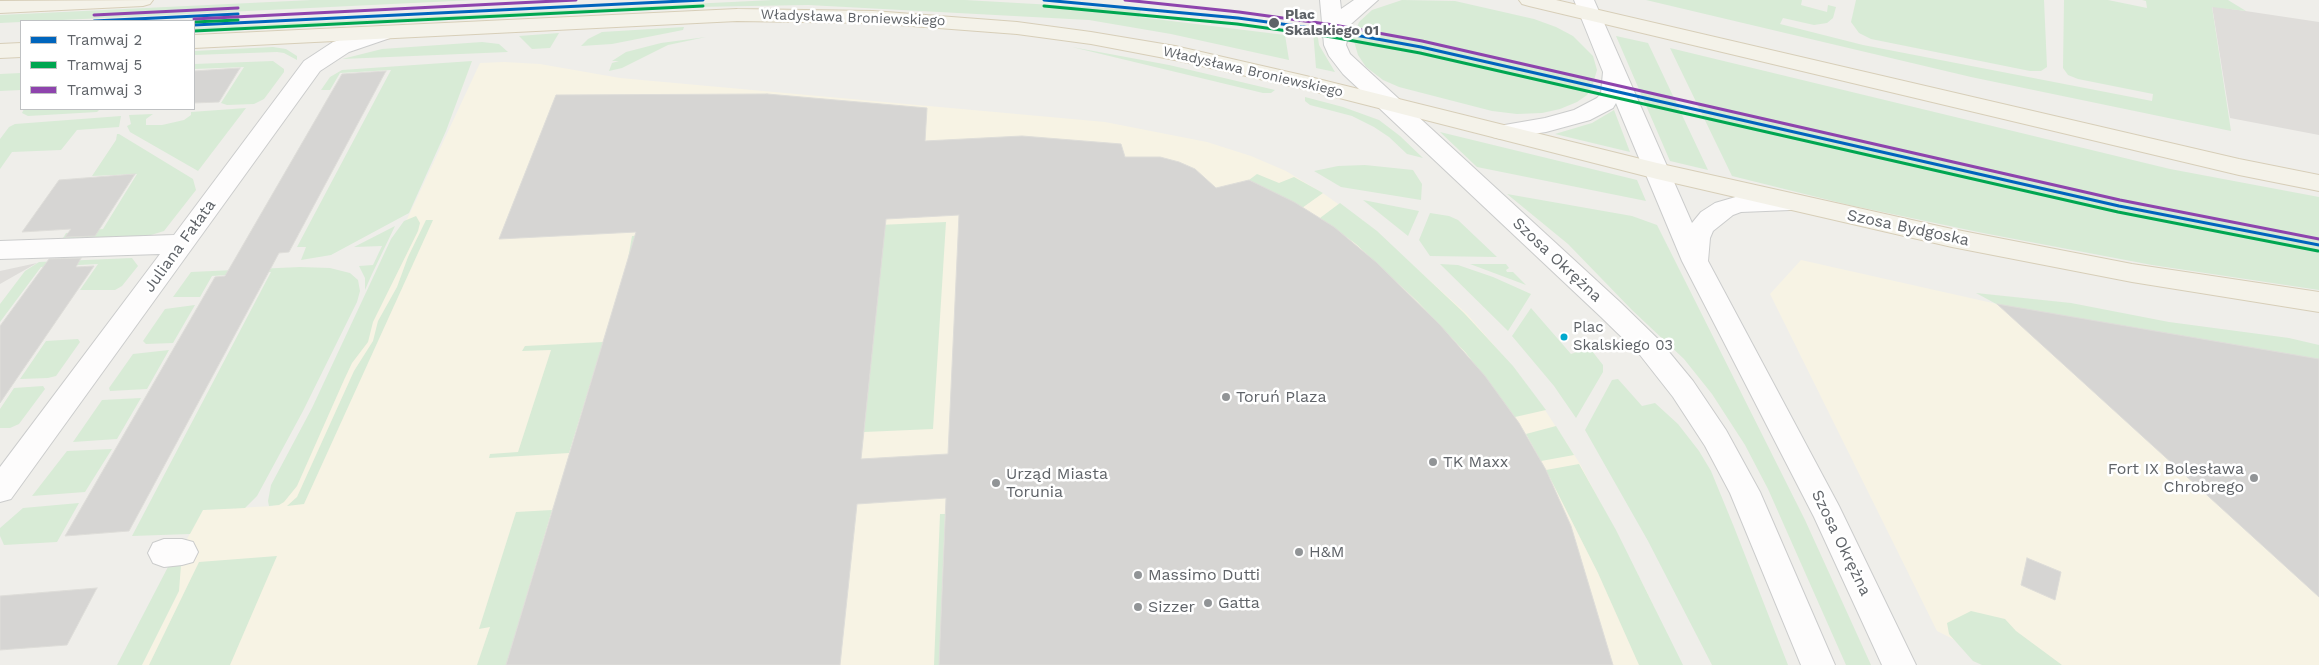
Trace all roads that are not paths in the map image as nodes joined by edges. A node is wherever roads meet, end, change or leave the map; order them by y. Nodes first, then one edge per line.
1 (143, 0) edge
2 (1330, 0) edge
3 (1368, 0) edge
4 (1529, 0) edge
5 (0, 7) edge
6 (1587, 7) edge
7 (385, 32) junction
8 (195, 42) edge
9 (1336, 45) junction
10 (20, 50) edge
11 (0, 51) edge
12 (1615, 69) junction
13 (1388, 104) junction
14 (1501, 132) junction
15 (1657, 171) junction
16 (2319, 183) edge
17 (1790, 202) junction
18 (182, 244) junction
19 (0, 250) edge
20 (1695, 261) junction
21 (2319, 302) edge
22 (0, 490) edge
23 (1818, 665) edge
24 (1899, 665) edge

1 - 5 main road
2 - 9 street, Szosa Okrężna
3 - 9 street
4 - 6 main road
6 - 12 street, Szosa Okrężna
6 - 16 main road
7 - 8 main road, Władysława Broniewskiego
7 - 13 main road, Władysława Broniewskiego
7 - 18 street, Juliana Fałata
9 - 13 street, Szosa Okrężna
10 - 11 main road
12 - 14 street
12 - 15 street, Szosa Okrężna
13 - 14 main road, Władysława Broniewskiego
13 - 23 street, Szosa Okrężna
14 - 15 main road, Szosa Bydgoska
15 - 17 main road, Szosa Bydgoska
15 - 20 street, Szosa Okrężna
17 - 20 street
17 - 21 main road, Szosa Bydgoska
18 - 19 street
18 - 22 street, Juliana Fałata
20 - 24 street, Szosa Okrężna

